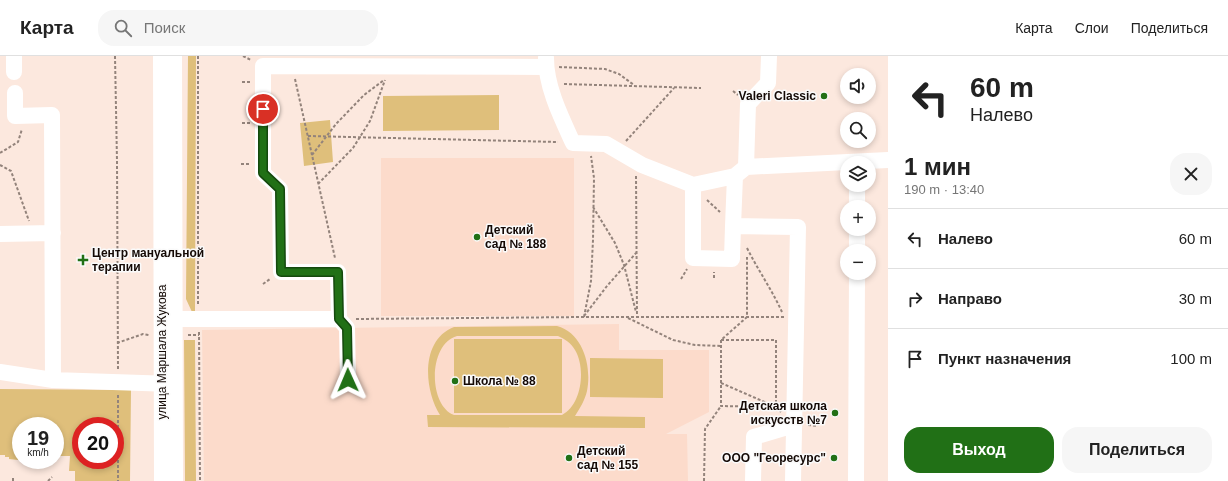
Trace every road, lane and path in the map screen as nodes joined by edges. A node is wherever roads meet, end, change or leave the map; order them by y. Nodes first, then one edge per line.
1 (115, 56) edge
2 (160, 56) edge
3 (174, 56) edge
4 (198, 56) edge
5 (769, 56) edge
6 (292, 61) edge
7 (546, 62) edge
8 (551, 84) junction
9 (635, 86) junction
10 (675, 87) junction
11 (701, 88) dead end
12 (14, 93) dead end
13 (27, 116) junction
14 (308, 136) junction
15 (326, 137) junction
16 (360, 138) junction
17 (581, 143) junction
18 (617, 151) junction
19 (0, 153) edge
20 (312, 155) junction
21 (888, 160) edge
22 (876, 161) edge
23 (636, 162) junction
24 (840, 163) edge
25 (0, 165) edge
26 (740, 171) junction
27 (318, 184) junction
28 (693, 185) junction
29 (593, 207) junction
30 (733, 226) junction
31 (0, 234) edge
32 (33, 234) junction
33 (53, 234) junction
34 (747, 248) junction
35 (636, 253) junction
36 (624, 265) junction
37 (338, 272) junction
38 (857, 280) edge
39 (584, 317) junction
40 (626, 317) junction
41 (637, 317) junction
42 (747, 317) junction
43 (790, 317) junction
44 (198, 319) junction
45 (339, 319) junction
46 (174, 320) junction
47 (721, 340) junction
48 (721, 346) junction
49 (0, 372) edge
50 (53, 380) junction
51 (348, 380) dead end
52 (118, 383) junction
53 (721, 383) junction
54 (168, 384) junction
55 (721, 406) junction
56 (776, 407) junction
57 (794, 425) junction
58 (13, 476) dead end
59 (52, 477) dead end
60 (13, 481) edge
61 (48, 481) edge
62 (118, 481) edge
63 (162, 481) edge
64 (175, 481) edge
65 (200, 481) edge
66 (704, 481) edge
67 (753, 481) edge
68 (793, 481) edge
69 (856, 481) edge

1 - 52 path
2 - 54 street, улица Маршала Жукова
3 - 46 street, улица Маршала Жукова
4 - 44 path
5 - 26 street
6 - 7 street
6 - 14 path
6 - 37 street
7 - 8 street
7 - 9 path
8 - 9 path
8 - 17 street
9 - 10 path
10 - 11 path
10 - 18 path
12 - 13 street
13 - 19 path
13 - 33 street
14 - 15 path
14 - 20 path
15 - 16 path
15 - 16 path
15 - 20 path
16 - 17 path
16 - 27 path
17 - 18 street
17 - 29 path
18 - 23 street
20 - 27 path
21 - 22 street
23 - 28 street
23 - 35 path
24 - 26 street
25 - 32 path
26 - 28 street
26 - 30 street
27 - 37 path
28 - 30 path
28 - 30 street
29 - 36 path
29 - 39 path
30 - 34 path
30 - 43 street
31 - 32 street
32 - 33 street
33 - 50 street
34 - 42 path
34 - 43 path
35 - 36 path
35 - 41 path
36 - 39 path
36 - 41 path
37 - 45 street
38 - 69 street
39 - 40 path
39 - 45 path
40 - 41 path
40 - 48 path
41 - 42 path
42 - 43 path
42 - 47 path
43 - 57 street
44 - 45 street
44 - 46 street
44 - 65 path
45 - 51 street
46 - 54 street, улица Маршала Жукова
47 - 48 path
47 - 56 path
48 - 53 path
49 - 50 street
50 - 52 street
52 - 54 street
52 - 62 path
53 - 55 path
53 - 56 path
54 - 63 street, улица Маршала Жукова
54 - 64 street, улица Маршала Жукова
55 - 56 path
55 - 66 path
56 - 57 path
57 - 67 street
57 - 68 street
58 - 60 path
59 - 61 path

